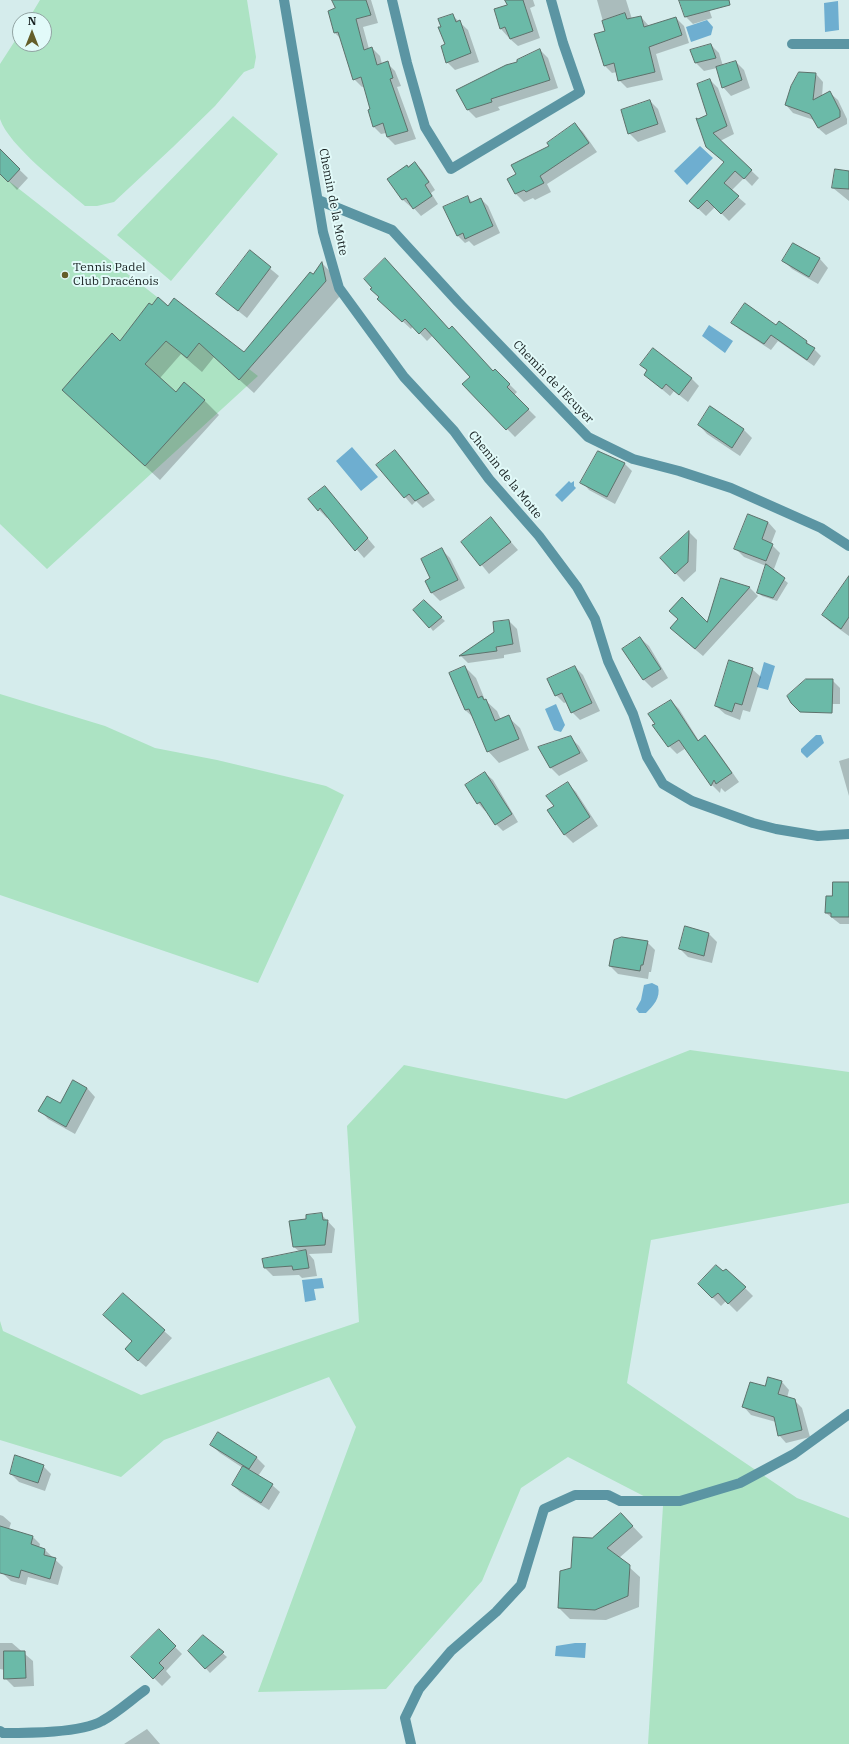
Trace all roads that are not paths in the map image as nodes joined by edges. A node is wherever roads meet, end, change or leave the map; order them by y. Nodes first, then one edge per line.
1 (284, 0) edge
2 (393, 0) edge
3 (551, 0) edge
4 (792, 44) dead end
5 (849, 44) edge
6 (318, 200) junction
7 (849, 546) edge
8 (849, 834) edge
9 (849, 1414) edge
10 (145, 1690) dead end
11 (0, 1731) edge
12 (411, 1744) edge

1 - 6 street, Chemin de la Motte
2 - 3 street
4 - 5 street
6 - 7 street, Chemin de l'Ecuyer
6 - 8 street, Chemin de la Motte
9 - 12 street
10 - 11 street

